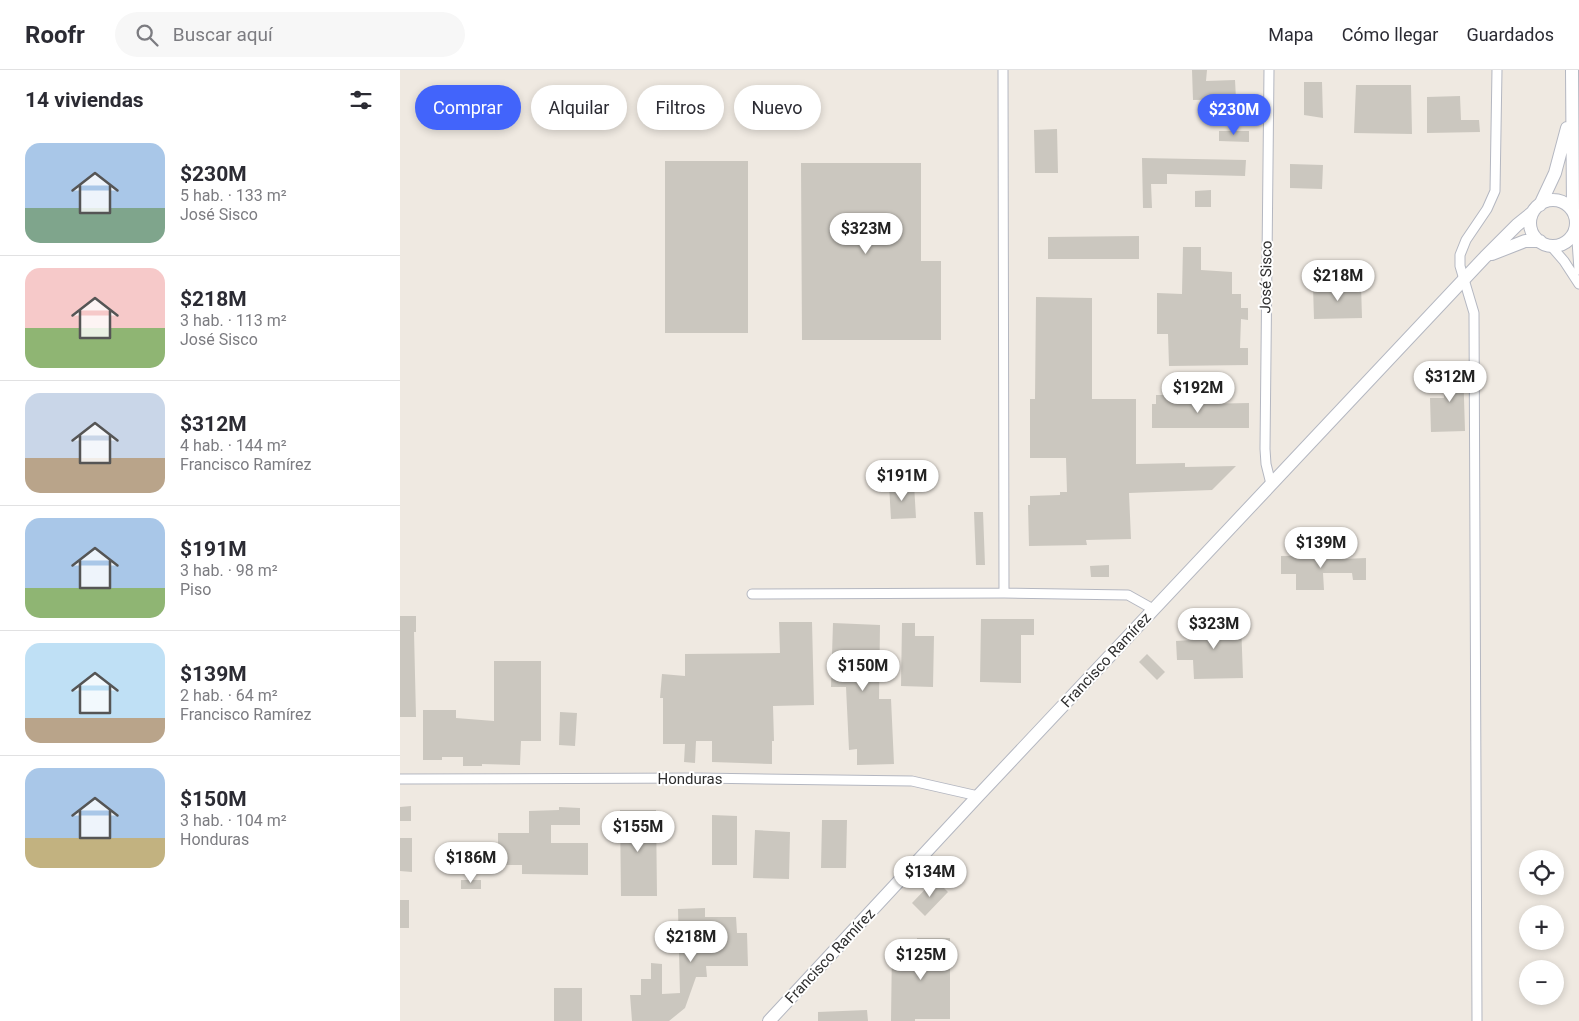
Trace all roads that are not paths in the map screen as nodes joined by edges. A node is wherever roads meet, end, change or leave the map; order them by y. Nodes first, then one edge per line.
1 (1003, 70) edge
2 (1269, 70) edge
3 (1497, 70) edge
4 (1572, 70) edge
5 (1572, 109) junction
6 (1537, 208) junction
7 (1573, 211) junction
8 (1576, 226) junction
9 (1546, 244) junction
10 (1485, 256) junction
11 (1579, 270) edge
12 (1464, 280) junction
13 (1579, 284) edge
14 (1271, 484) junction
15 (1004, 593) junction
16 (752, 594) dead end
17 (1154, 609) junction
18 (400, 779) edge
19 (978, 796) junction
20 (769, 1021) edge
21 (1477, 1021) edge

1 - 15 street
2 - 14 street, José Sisco
3 - 12 street
4 - 5 street
5 - 6 street
5 - 7 street
6 - 7 street
6 - 9 street
6 - 10 street, Francisco Ramírez
7 - 8 street
8 - 9 street
8 - 11 street
9 - 10 street, Francisco Ramírez
9 - 13 street
10 - 12 street, Francisco Ramírez
12 - 14 street, Francisco Ramírez
12 - 21 street
14 - 17 street, Francisco Ramírez
15 - 16 street
15 - 17 street
17 - 19 street, Francisco Ramírez
18 - 19 street, Honduras
19 - 20 street, Francisco Ramírez

